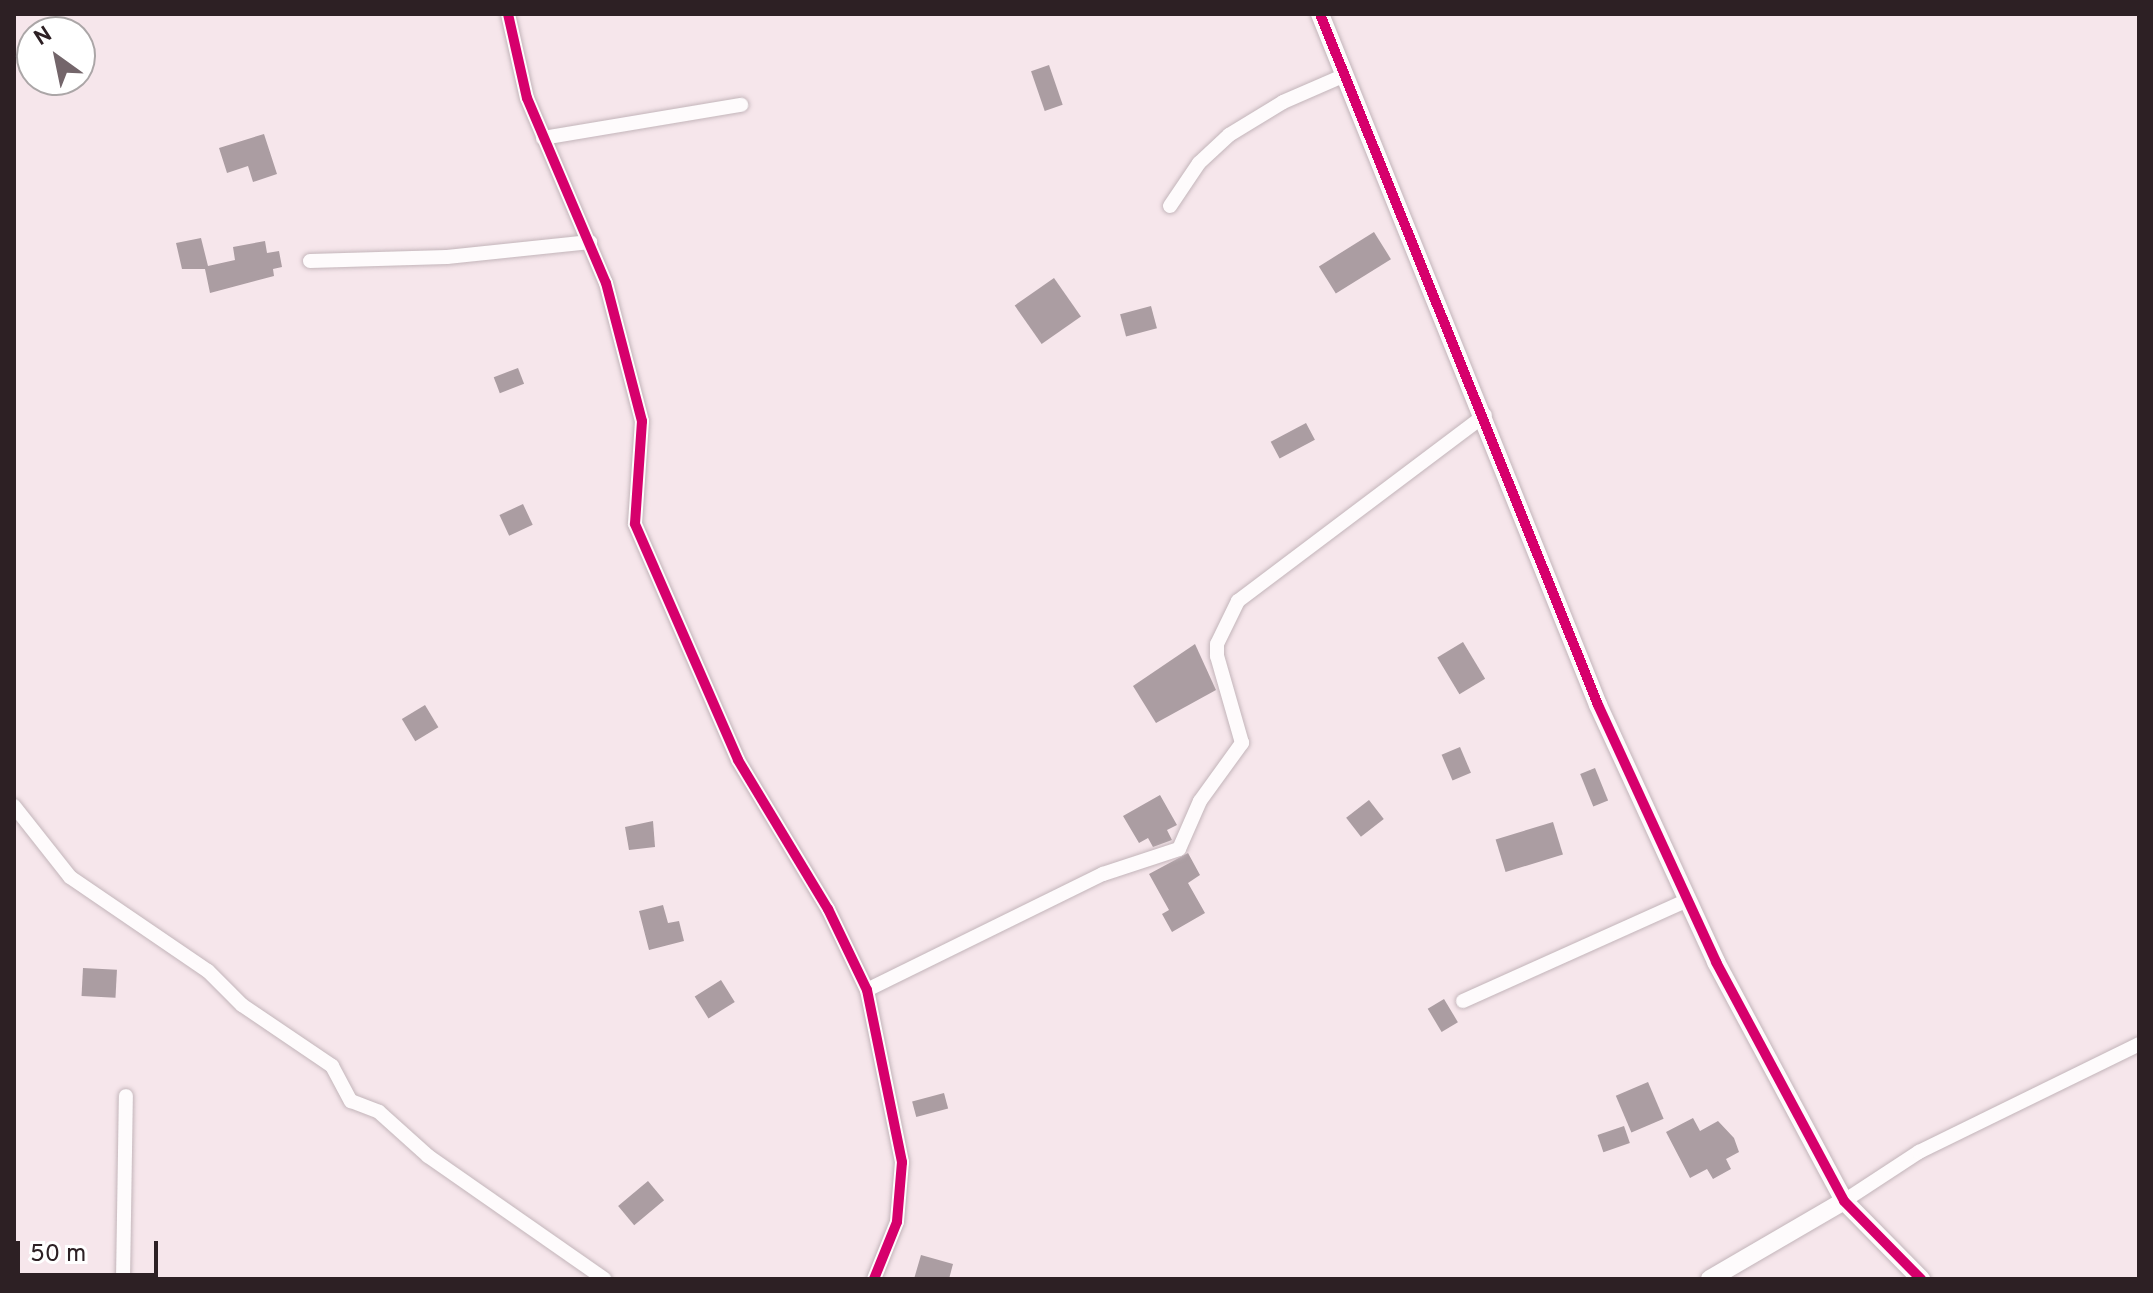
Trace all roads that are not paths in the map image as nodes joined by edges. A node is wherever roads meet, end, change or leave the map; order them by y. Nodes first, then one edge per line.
1 (508, 14) edge
2 (1320, 14) edge
3 (1345, 75) junction
4 (741, 105) dead end
5 (543, 138) junction
6 (1170, 206) dead end
7 (590, 242) junction
8 (310, 261) dead end
9 (1485, 415) junction
10 (14, 806) edge
11 (1688, 900) junction
12 (867, 990) junction
13 (1463, 1001) dead end
14 (2139, 1044) edge
15 (126, 1096) dead end
16 (1844, 1201) junction
17 (123, 1279) edge
18 (604, 1279) edge
19 (874, 1279) edge
20 (1710, 1279) edge
21 (1921, 1279) edge

1 - 5 street
2 - 3 street
3 - 6 street
3 - 9 street
4 - 5 street
5 - 7 street
7 - 8 street
7 - 12 street
9 - 11 street
9 - 12 street
10 - 18 street
11 - 13 street
11 - 16 street
12 - 19 street
14 - 16 street
15 - 17 street
16 - 20 street
16 - 21 street

